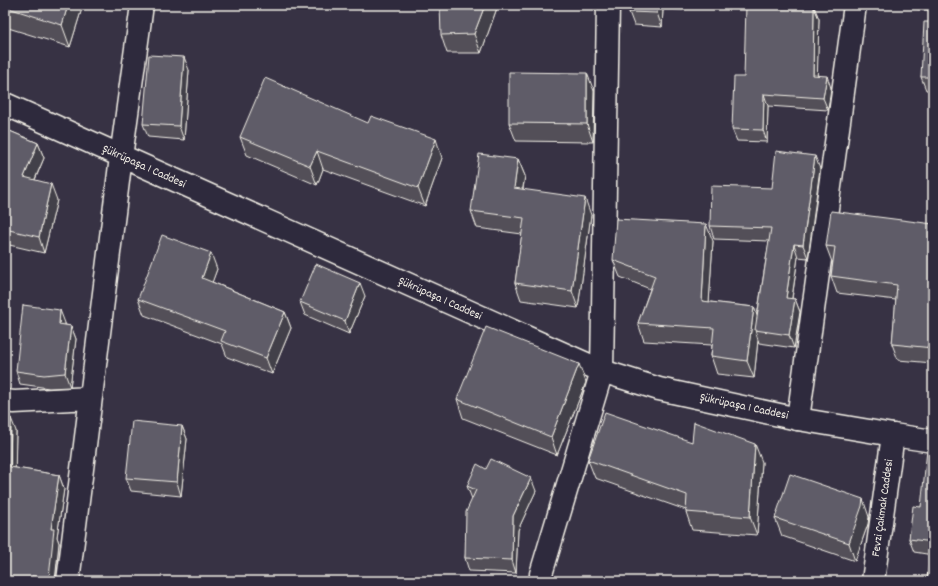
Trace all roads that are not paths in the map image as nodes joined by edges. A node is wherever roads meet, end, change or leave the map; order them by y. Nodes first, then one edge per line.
1 (142, 5) edge
2 (608, 5) edge
3 (855, 5) edge
4 (5, 104) edge
5 (121, 157) junction
6 (602, 371) junction
7 (92, 398) junction
8 (5, 401) edge
9 (798, 419) junction
10 (893, 435) junction
11 (933, 441) edge
12 (68, 581) edge
13 (541, 581) edge
14 (873, 581) edge

1 - 5 street
2 - 6 street
3 - 9 street
4 - 5 street, Şükrüpaşa 1 Caddesi
5 - 6 street, Şükrüpaşa 1 Caddesi
5 - 7 street
6 - 9 street, Şükrüpaşa 1 Caddesi
6 - 13 street
7 - 8 street
7 - 12 street
9 - 10 street, Şükrüpaşa 1 Caddesi
10 - 11 street, Şükrüpaşa 1 Caddesi
10 - 14 street, Fevzi Çakmak Caddesi

